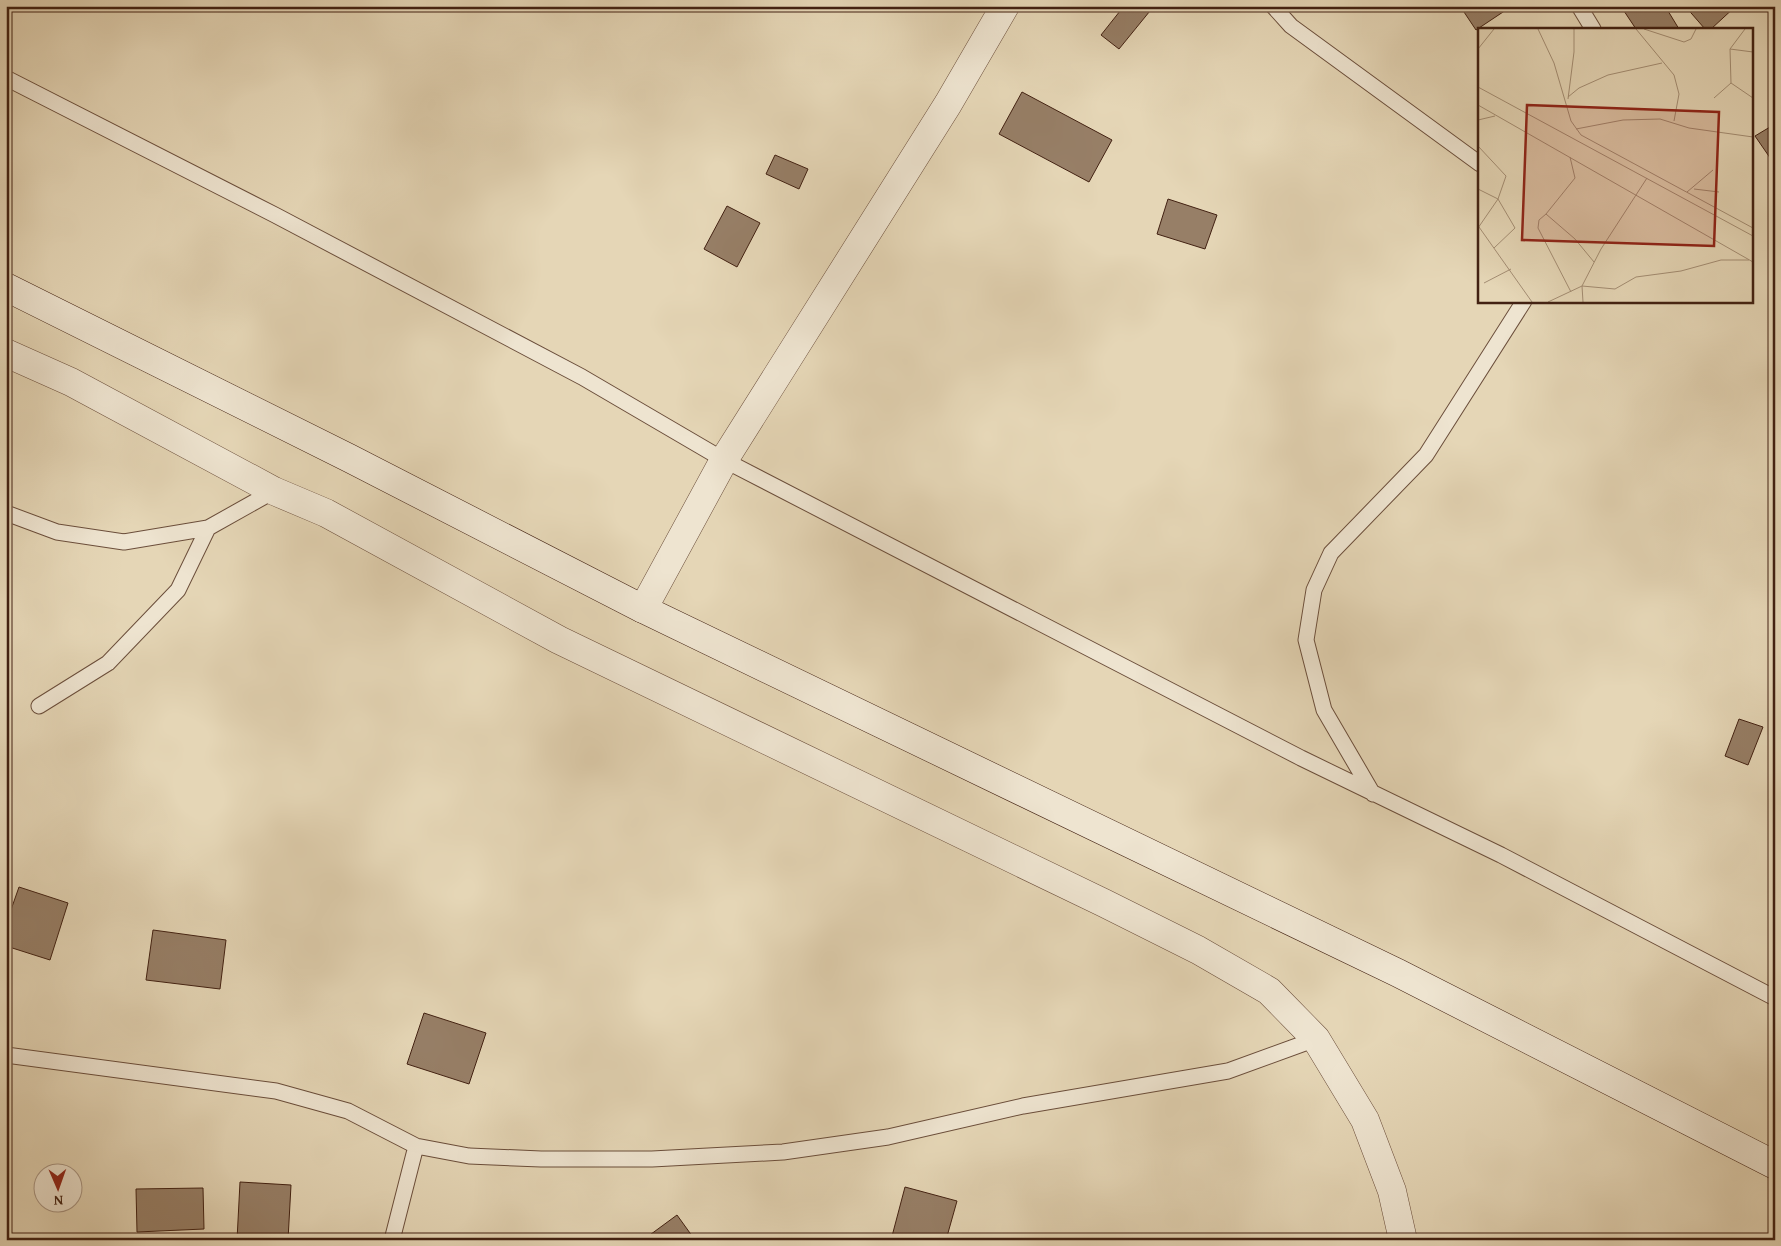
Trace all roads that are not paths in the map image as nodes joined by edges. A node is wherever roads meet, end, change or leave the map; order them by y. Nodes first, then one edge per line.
1 (1005, 6) edge
2 (1273, 6) edge
3 (1579, 6) edge
4 (1592, 28) edge
5 (6, 78) edge
6 (1478, 163) edge
7 (6, 287) edge
8 (1523, 302) edge
9 (6, 353) edge
10 (724, 460) junction
11 (274, 491) junction
12 (6, 513) edge
13 (208, 528) junction
14 (643, 609) junction
15 (39, 706) dead end
16 (1373, 794) junction
17 (1775, 998) edge
18 (1316, 1039) junction
19 (6, 1055) edge
20 (416, 1146) junction
21 (1775, 1165) edge
22 (392, 1240) edge
23 (1403, 1240) edge

1 - 10 street
2 - 6 lane
3 - 4 lane
5 - 10 lane
7 - 14 street
8 - 16 lane
9 - 11 street
10 - 14 street
10 - 16 lane
11 - 13 lane
11 - 18 street
12 - 13 lane
13 - 15 lane
14 - 21 street
16 - 17 lane
18 - 20 lane
18 - 23 street
19 - 20 lane
20 - 22 lane

